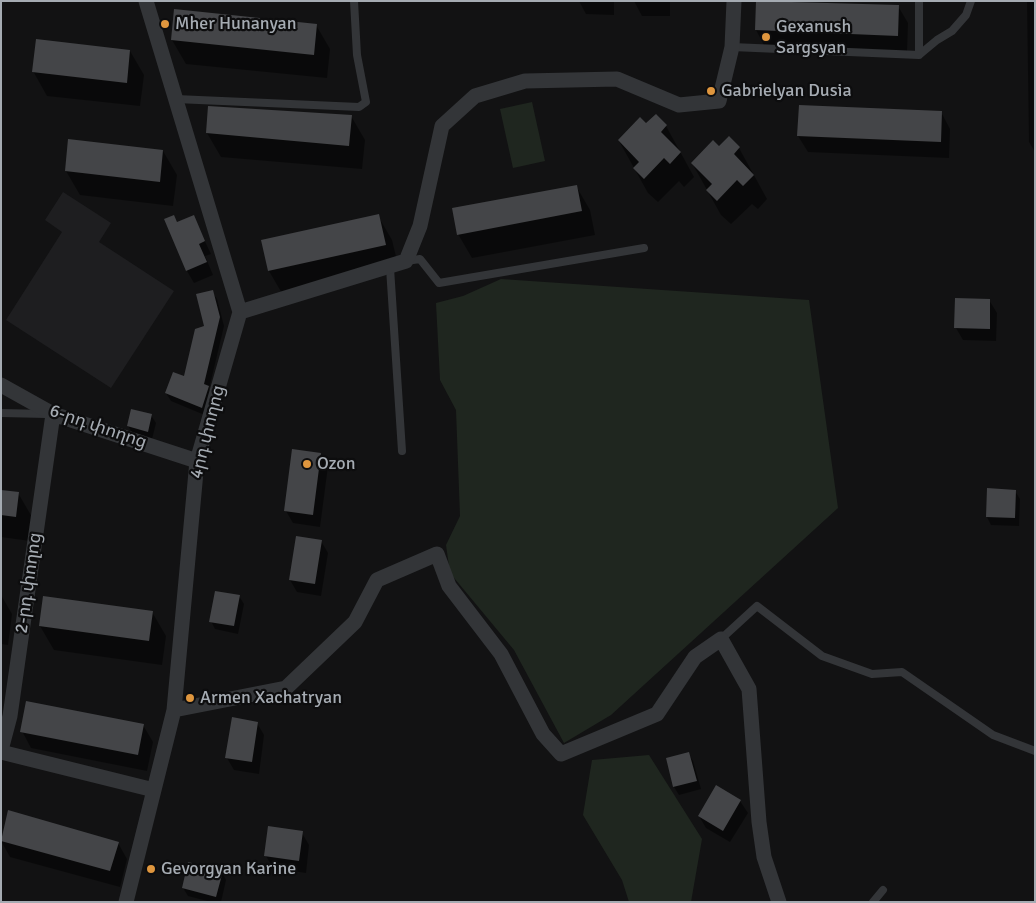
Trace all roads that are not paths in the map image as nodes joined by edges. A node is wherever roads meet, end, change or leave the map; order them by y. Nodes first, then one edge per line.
1 (146, 1) edge
2 (354, 1) edge
3 (734, 1) edge
4 (919, 1) edge
5 (970, 1) edge
6 (732, 47) junction
7 (919, 55) junction
8 (174, 99) junction
9 (644, 248) dead end
10 (406, 262) junction
11 (390, 268) junction
12 (240, 312) junction
13 (1, 385) edge
14 (1, 413) edge
15 (53, 414) junction
16 (402, 451) dead end
17 (197, 461) junction
18 (721, 638) junction
19 (174, 710) junction
20 (1, 751) edge
21 (1035, 751) edge
22 (154, 790) junction
23 (883, 890) dead end
24 (126, 902) edge
25 (779, 902) edge
26 (873, 902) edge

1 - 8 street
2 - 8 lane
3 - 6 street
4 - 7 lane
5 - 7 lane
6 - 7 lane
6 - 10 street
8 - 12 street
9 - 10 lane
10 - 11 street
11 - 12 street
11 - 16 lane
12 - 17 street, 4րդ փողոց
13 - 15 street, 6-րդ փողոց
14 - 15 lane
15 - 17 street, 6-րդ փողոց
15 - 20 street, 2-րդ փողոց
17 - 19 street, 4րդ փողոց
18 - 19 street
18 - 21 lane
18 - 25 street
19 - 22 street, 4րդ փողոց
20 - 22 street
22 - 24 street, 4րդ փողոց
23 - 26 lane

